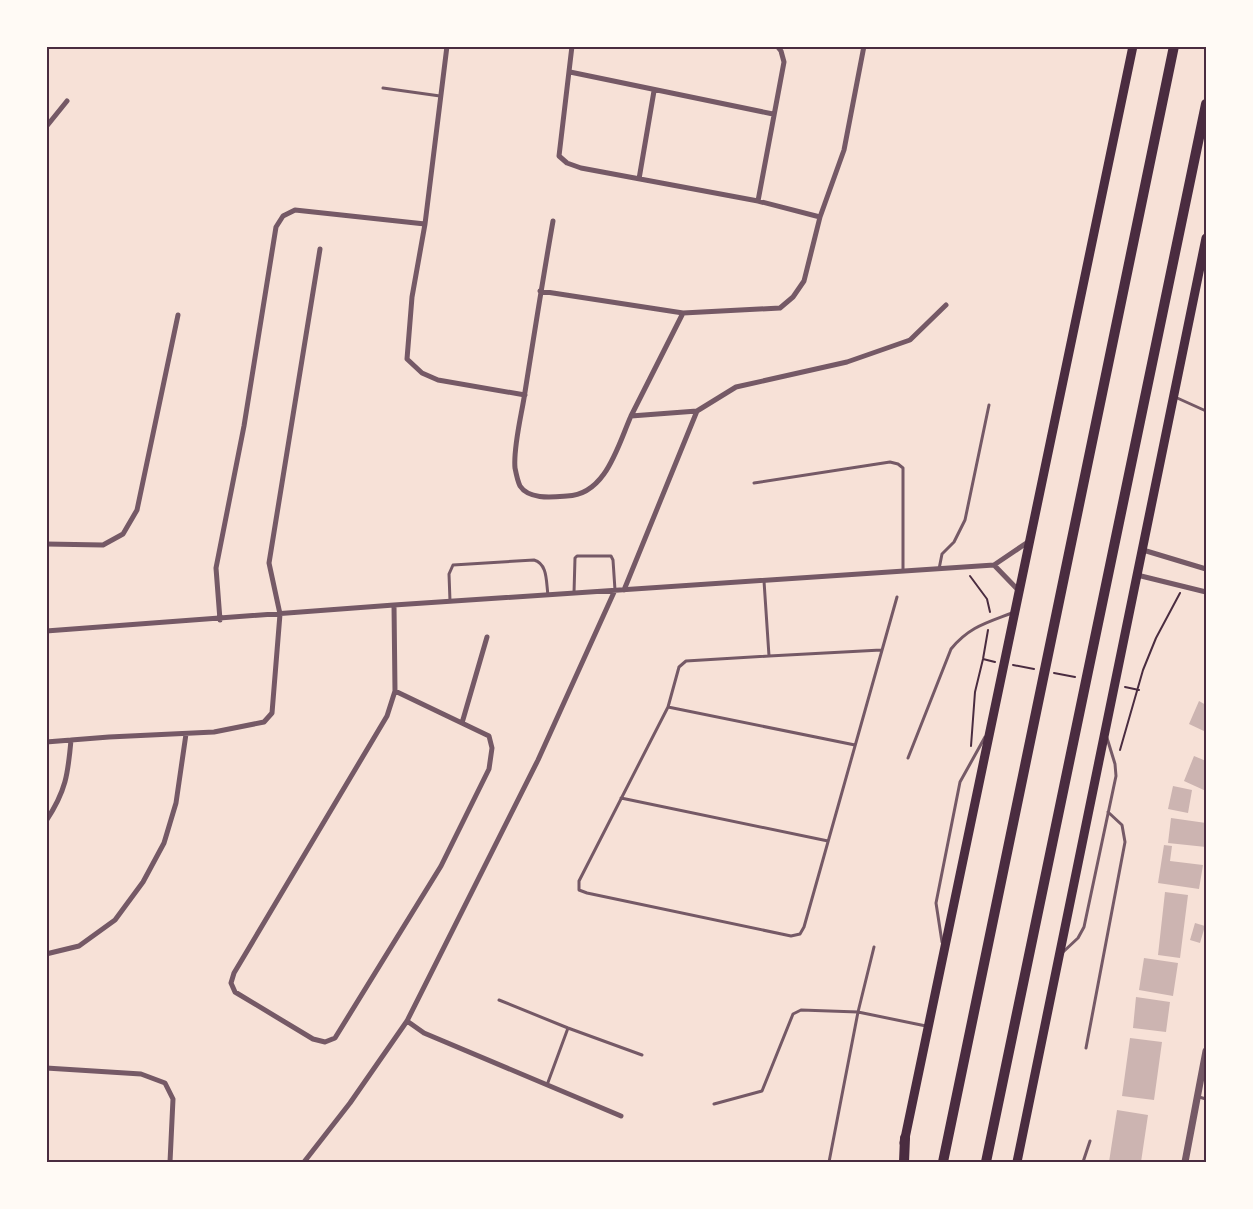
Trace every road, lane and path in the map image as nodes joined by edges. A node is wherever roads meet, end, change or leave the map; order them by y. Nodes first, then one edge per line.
1 (447, 46) edge
2 (572, 46) edge
3 (777, 46) edge
4 (864, 46) edge
5 (1133, 46) edge
6 (1174, 46) edge
7 (570, 72) junction
8 (383, 88) dead end
9 (654, 91) junction
10 (441, 97) junction
11 (67, 101) dead end
12 (1206, 104) edge
13 (774, 114) junction
14 (46, 127) edge
15 (639, 179) junction
16 (758, 201) junction
17 (820, 217) junction
18 (553, 221) dead end
19 (425, 224) junction
20 (1206, 238) edge
21 (320, 249) dead end
22 (540, 291) junction
23 (946, 305) dead end
24 (683, 313) junction
25 (178, 315) dead end
26 (525, 395) junction
27 (1174, 396) junction
28 (989, 405) dead end
29 (697, 411) junction
30 (1206, 411) edge
31 (630, 416) junction
32 (754, 483) dead end
33 (1031, 540) junction
34 (46, 544) edge
35 (1143, 550) junction
36 (994, 565) junction
37 (965, 567) junction
38 (939, 569) junction
39 (1206, 569) edge
40 (903, 571) junction
41 (1137, 575) junction
42 (764, 581) junction
43 (1184, 586) junction
44 (615, 590) junction
45 (624, 590) junction
46 (1020, 592) junction
47 (1206, 592) edge
48 (574, 593) junction
49 (548, 595) junction
50 (897, 597) dead end
51 (450, 601) junction
52 (394, 605) junction
53 (1016, 612) junction
54 (280, 615) junction
55 (220, 620) junction
56 (990, 621) junction
57 (46, 632) edge
58 (487, 637) dead end
59 (882, 650) junction
60 (769, 656) junction
61 (983, 659) junction
62 (994, 662) dead end
63 (1006, 664) dead end
64 (1039, 670) dead end
65 (1050, 672) dead end
66 (1083, 679) dead end
67 (1117, 685) dead end
68 (1139, 690) junction
69 (395, 691) junction
70 (668, 707) junction
71 (462, 723) junction
72 (992, 726) junction
73 (1105, 731) junction
74 (186, 734) junction
75 (71, 740) junction
76 (46, 742) edge
77 (856, 745) junction
78 (908, 758) dead end
79 (969, 763) junction
80 (1115, 764) junction
81 (621, 798) junction
82 (1108, 812) junction
83 (46, 821) edge
84 (828, 842) junction
85 (874, 947) dead end
86 (944, 953) junction
87 (46, 954) edge
88 (1059, 956) junction
89 (499, 1000) dead end
90 (858, 1012) junction
91 (407, 1021) junction
92 (929, 1027) junction
93 (568, 1029) junction
94 (1086, 1048) dead end
95 (1206, 1051) edge
96 (642, 1055) dead end
97 (46, 1068) edge
98 (547, 1085) junction
99 (1198, 1097) junction
100 (1206, 1099) edge
101 (714, 1104) dead end
102 (621, 1116) dead end
103 (905, 1138) joint
104 (1090, 1141) dead end
105 (170, 1162) edge
106 (304, 1162) edge
107 (829, 1162) edge
108 (902, 1162) edge
109 (943, 1162) edge
110 (986, 1162) edge
111 (1017, 1162) edge
112 (1083, 1162) edge
113 (1185, 1162) edge

1 - 10 street
2 - 7 street
3 - 13 street
4 - 17 street
5 - 33 highway
6 - 109 highway
7 - 9 street
7 - 15 street
8 - 10 lane
9 - 13 street
9 - 15 street
10 - 19 street
11 - 14 street
12 - 110 highway
13 - 16 street
15 - 16 street
16 - 17 street
17 - 24 street
18 - 22 street
19 - 26 street
19 - 55 street
20 - 27 highway
21 - 54 street
22 - 24 street
22 - 26 street
23 - 29 street
24 - 31 street
25 - 34 street
26 - 31 street
27 - 30 lane
27 - 35 highway
28 - 38 lane
29 - 31 street
29 - 45 street
32 - 40 lane
33 - 36 street
33 - 46 highway
35 - 39 street
35 - 41 highway
36 - 37 street
36 - 46 street
37 - 38 street
37 - 56 path
38 - 40 street
40 - 42 street
41 - 43 street
41 - 73 highway
42 - 45 street
42 - 60 lane
43 - 47 street
43 - 68 path
44 - 45 street
44 - 48 street
44 - 48 lane
44 - 91 street
46 - 53 highway
48 - 49 street
49 - 51 street
49 - 51 lane
50 - 59 lane
51 - 52 street
52 - 54 street
52 - 69 street
53 - 56 lane
53 - 72 highway
54 - 55 street
54 - 74 street
55 - 57 street
56 - 61 path
56 - 78 lane
58 - 71 street
59 - 60 lane
59 - 77 lane
60 - 70 lane
61 - 62 path
61 - 79 path
63 - 64 path
65 - 66 path
67 - 68 path
68 - 80 path
69 - 71 street
69 - 71 street
70 - 77 lane
70 - 81 lane
72 - 79 lane
72 - 86 highway
73 - 80 lane
73 - 88 highway
74 - 75 street
74 - 87 street
75 - 76 street
75 - 83 street
77 - 84 lane
79 - 86 lane
80 - 82 lane
81 - 84 lane
81 - 84 lane
82 - 88 lane
82 - 94 lane
85 - 90 lane
86 - 92 highway
88 - 111 highway
89 - 93 lane
90 - 92 lane
90 - 101 lane
90 - 107 lane
91 - 98 street
91 - 106 street
92 - 103 highway
93 - 96 lane
93 - 98 lane
95 - 99 street
97 - 105 street
98 - 102 street
99 - 100 lane
99 - 113 street
103 - 108 highway
104 - 112 lane

